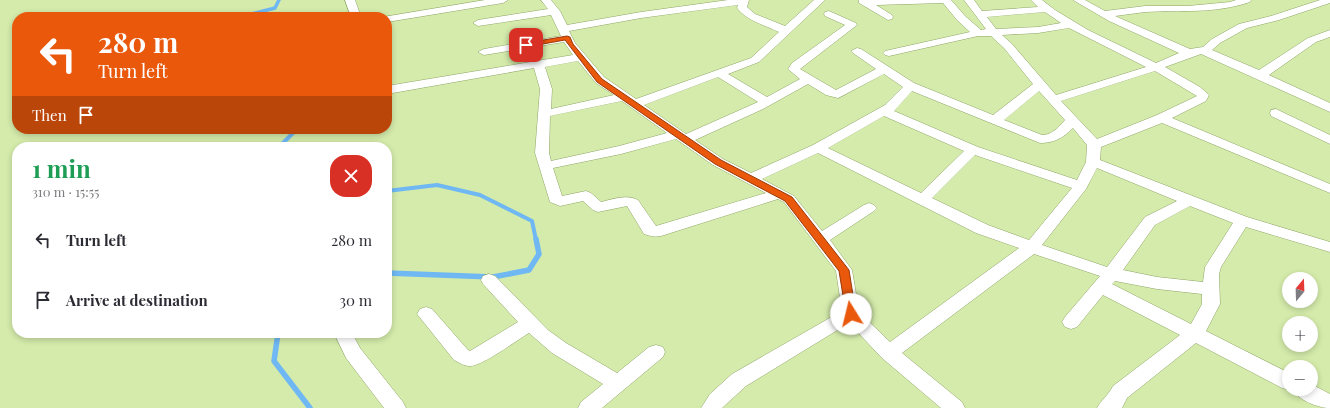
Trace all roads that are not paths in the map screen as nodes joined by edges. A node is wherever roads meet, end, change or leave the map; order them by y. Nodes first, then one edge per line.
1 (350, 0) edge
2 (428, 0) edge
3 (503, 0) edge
4 (743, 0) edge
5 (820, 0) edge
6 (885, 0) edge
7 (946, 0) edge
8 (969, 0) edge
9 (1036, 0) edge
10 (1078, 0) edge
11 (1246, 0) edge
12 (1330, 0) edge
13 (864, 1) edge
14 (475, 2) edge
15 (551, 5) edge
16 (1046, 9) junction
17 (431, 11) junction
18 (354, 12) edge
19 (829, 14) dead end
20 (979, 14) junction
21 (1104, 14) junction
22 (888, 17) dead end
23 (392, 18) edge
24 (478, 24) dead end
25 (1071, 25) junction
26 (787, 31) junction
27 (978, 32) junction
28 (994, 32) junction
29 (565, 33) junction
30 (1330, 33) edge
31 (857, 51) dead end
32 (1205, 51) junction
33 (484, 52) dead end
34 (889, 53) dead end
35 (1189, 53) junction
36 (581, 57) junction
37 (538, 66) junction
38 (1157, 67) junction
39 (885, 69) junction
40 (719, 73) junction
41 (1260, 75) junction
42 (808, 79) junction
43 (1040, 84) junction
44 (910, 86) junction
45 (392, 89) edge
46 (629, 100) junction
47 (1053, 100) junction
48 (767, 102) junction
49 (1330, 108) edge
50 (884, 110) junction
51 (1276, 113) dead end
52 (544, 114) junction
53 (1162, 118) junction
54 (1073, 120) junction
55 (994, 121) junction
56 (681, 136) junction
57 (1330, 140) edge
58 (1094, 145) junction
59 (818, 148) junction
60 (973, 150) junction
61 (1092, 162) junction
62 (545, 166) junction
63 (750, 179) junction
64 (1081, 186) junction
65 (1330, 189) edge
66 (779, 194) junction
67 (923, 200) junction
68 (1188, 201) junction
69 (869, 208) dead end
70 (1242, 221) junction
71 (820, 239) junction
72 (1328, 243) edge
73 (1032, 247) junction
74 (489, 280) dead end
75 (1106, 280) junction
76 (1212, 289) junction
77 (426, 314) dead end
78 (851, 314) junction
79 (1071, 322) dead end
80 (530, 323) junction
81 (1195, 333) junction
82 (346, 338) edge
83 (656, 352) dead end
84 (889, 353) junction
85 (1282, 378) edge
86 (618, 383) junction
87 (1316, 396) edge
88 (1330, 403) edge
89 (396, 408) edge
90 (588, 408) edge
91 (711, 408) edge
92 (955, 408) edge
93 (1107, 408) edge

1 - 18 street
2 - 17 street
3 - 14 street
4 - 26 street
4 - 29 street
5 - 26 street
6 - 7 street
6 - 13 street
7 - 27 street
8 - 20 street
9 - 16 street
10 - 21 street
11 - 21 street
12 - 32 street
13 - 22 street
14 - 17 street
15 - 24 street
15 - 29 street
16 - 20 street
16 - 25 street
17 - 23 street
19 - 42 street
20 - 28 street
21 - 35 street
25 - 28 street
25 - 38 street
26 - 40 street
27 - 28 street
27 - 34 street
28 - 43 street
29 - 33 street
29 - 36 street
30 - 41 street
31 - 39 street
32 - 35 street
32 - 41 street
35 - 38 street
36 - 37 street
36 - 46 street
37 - 45 street
37 - 52 street
38 - 47 street
38 - 53 street
39 - 42 street
39 - 44 street
40 - 46 street
40 - 48 street
41 - 49 street
42 - 48 street
43 - 47 street
43 - 55 street
44 - 50 street
44 - 55 street
46 - 52 street
46 - 56 street
47 - 54 street
48 - 56 street
50 - 59 street
50 - 60 street
51 - 57 street
52 - 62 street
53 - 58 street
53 - 65 street
54 - 55 street
54 - 58 street
56 - 62 street
56 - 63 street
58 - 61 street
59 - 63 street
59 - 67 street
60 - 64 street
60 - 67 street
61 - 64 street
61 - 68 street
62 - 66 street
63 - 66 street
64 - 73 street
66 - 71 street
67 - 73 street
68 - 70 street
68 - 75 street
69 - 71 street
70 - 72 street
70 - 76 street
71 - 78 street
73 - 75 street
73 - 84 street
74 - 80 street
75 - 76 street
75 - 79 street
75 - 81 street
76 - 81 street
77 - 80 street
78 - 84 street
78 - 91 street
80 - 86 street
81 - 85 street
81 - 93 street
82 - 89 street
83 - 86 street
84 - 92 street
86 - 90 street
87 - 88 street

